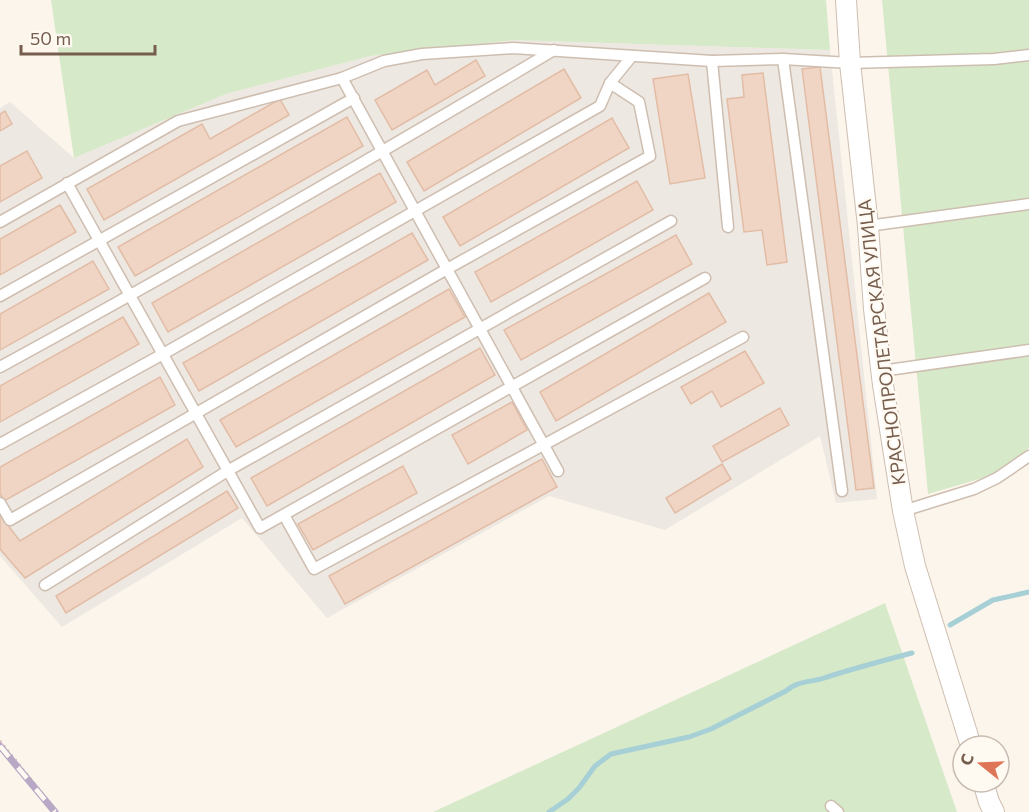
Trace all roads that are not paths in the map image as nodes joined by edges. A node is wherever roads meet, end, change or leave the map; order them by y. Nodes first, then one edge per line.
1 (846, 0) edge
2 (555, 50) junction
3 (1029, 55) edge
4 (632, 56) junction
5 (783, 59) junction
6 (712, 61) junction
7 (850, 63) junction
8 (342, 78) junction
9 (610, 83) junction
10 (354, 98) junction
11 (383, 152) junction
12 (67, 183) junction
13 (1029, 204) edge
14 (416, 212) junction
15 (671, 221) dead end
16 (0, 222) edge
17 (868, 226) junction
18 (728, 227) dead end
19 (99, 240) junction
20 (447, 269) junction
21 (705, 278) dead end
22 (0, 296) edge
23 (130, 296) junction
24 (480, 328) junction
25 (743, 337) dead end
26 (1029, 350) edge
27 (163, 354) junction
28 (0, 368) edge
29 (882, 370) junction
30 (512, 386) junction
31 (197, 413) junction
32 (0, 444) edge
33 (544, 446) junction
34 (1029, 456) edge
35 (229, 470) junction
36 (558, 471) dead end
37 (842, 491) dead end
38 (0, 503) edge
39 (903, 512) junction
40 (284, 515) junction
41 (45, 585) dead end
42 (967, 734) edge
43 (987, 794) edge
44 (994, 812) edge

1 - 7 street, КРАСНОПРОЛЕТАРСКАЯ УЛИЦА
2 - 4 lane
2 - 8 lane
2 - 11 lane
3 - 7 lane
4 - 6 lane
4 - 9 lane
5 - 6 lane
5 - 7 lane
5 - 37 lane
6 - 18 lane
7 - 17 street, КРАСНОПРОЛЕТАРСКАЯ УЛИЦА
8 - 10 lane
8 - 12 lane
9 - 14 lane
9 - 20 lane
10 - 11 lane
10 - 19 lane
11 - 14 lane
11 - 23 lane
12 - 16 lane
12 - 19 lane
13 - 17 lane
14 - 20 lane
14 - 27 lane
15 - 24 lane
17 - 29 street, КРАСНОПРОЛЕТАРСКАЯ УЛИЦА
19 - 22 lane
19 - 23 lane
20 - 24 lane
20 - 31 lane
21 - 30 lane
23 - 27 lane
23 - 28 lane
24 - 30 lane
24 - 35 lane
25 - 33 lane
26 - 29 lane
27 - 31 lane
27 - 32 lane
29 - 39 street, КРАСНОПРОЛЕТАРСКАЯ УЛИЦА
30 - 33 lane
30 - 40 lane
31 - 35 lane
31 - 38 lane
33 - 36 lane
33 - 40 lane
34 - 39 lane
35 - 40 lane
35 - 41 lane
39 - 42 street, КРАСНОПРОЛЕТАРСКАЯ УЛИЦА
43 - 44 street

